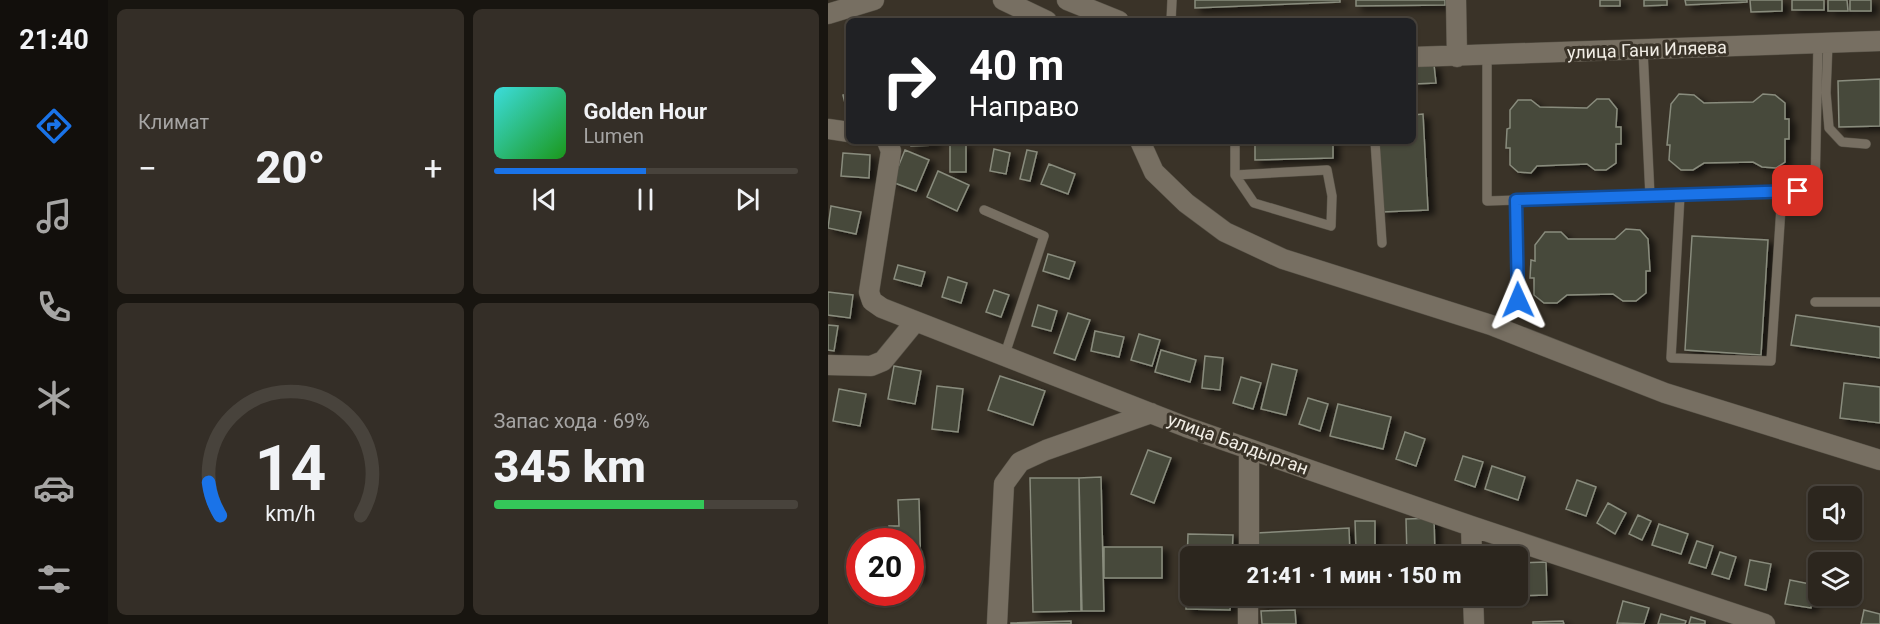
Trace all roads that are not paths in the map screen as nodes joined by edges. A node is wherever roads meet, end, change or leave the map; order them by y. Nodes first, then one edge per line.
1 (874, 0) edge
2 (1003, 0) edge
3 (1067, 0) edge
4 (1172, 0) edge
5 (1456, 0) edge
6 (828, 14) edge
7 (1041, 18) edge
8 (1112, 18) edge
9 (1171, 18) edge
10 (1880, 41) edge
11 (1822, 43) junction
12 (1643, 50) junction
13 (1487, 56) junction
14 (1416, 57) edge
15 (1457, 57) junction
16 (828, 129) edge
17 (846, 132) edge
18 (888, 144) edge
19 (1141, 144) edge
20 (1235, 144) edge
21 (1375, 144) edge
22 (1866, 144) dead end
23 (1235, 175) junction
24 (1782, 192) junction
25 (1680, 195) junction
26 (1650, 196) junction
27 (1516, 200) junction
28 (984, 210) dead end
29 (1382, 243) dead end
30 (1518, 300) dead end
31 (1815, 302) dead end
32 (1880, 302) edge
33 (915, 322) junction
34 (1004, 357) junction
35 (828, 365) edge
36 (1151, 413) junction
37 (1250, 449) junction
38 (1880, 460) edge
39 (1471, 526) junction
40 (1249, 546) edge
41 (1472, 546) edge
42 (1248, 606) edge
43 (1473, 606) edge
44 (997, 624) edge
45 (1248, 624) edge
46 (1474, 624) edge
47 (1764, 624) edge

1 - 6 street
2 - 7 street
3 - 8 street
4 - 9 lane
5 - 15 street
10 - 11 street, улица Гани Иляева
11 - 12 street, улица Гани Иляева
11 - 22 lane
11 - 24 lane
12 - 13 street, улица Гани Иляева
12 - 26 lane
13 - 15 street, улица Гани Иляева
13 - 27 lane
14 - 15 street, улица Гани Иляева
16 - 17 street
18 - 33 street, улица Балдырган
19 - 38 street
20 - 23 lane
21 - 29 lane
23 - 23 lane
24 - 25 lane
24 - 25 lane
25 - 26 lane
26 - 27 lane
27 - 30 lane
28 - 34 lane
31 - 32 lane
33 - 34 street, улица Балдырган
33 - 35 street
34 - 36 street, улица Балдырган
36 - 37 street, улица Балдырган
36 - 44 street
37 - 39 street, улица Балдырган
37 - 40 street
39 - 41 street
39 - 47 street, улица Балдырган
42 - 45 street
43 - 46 street

